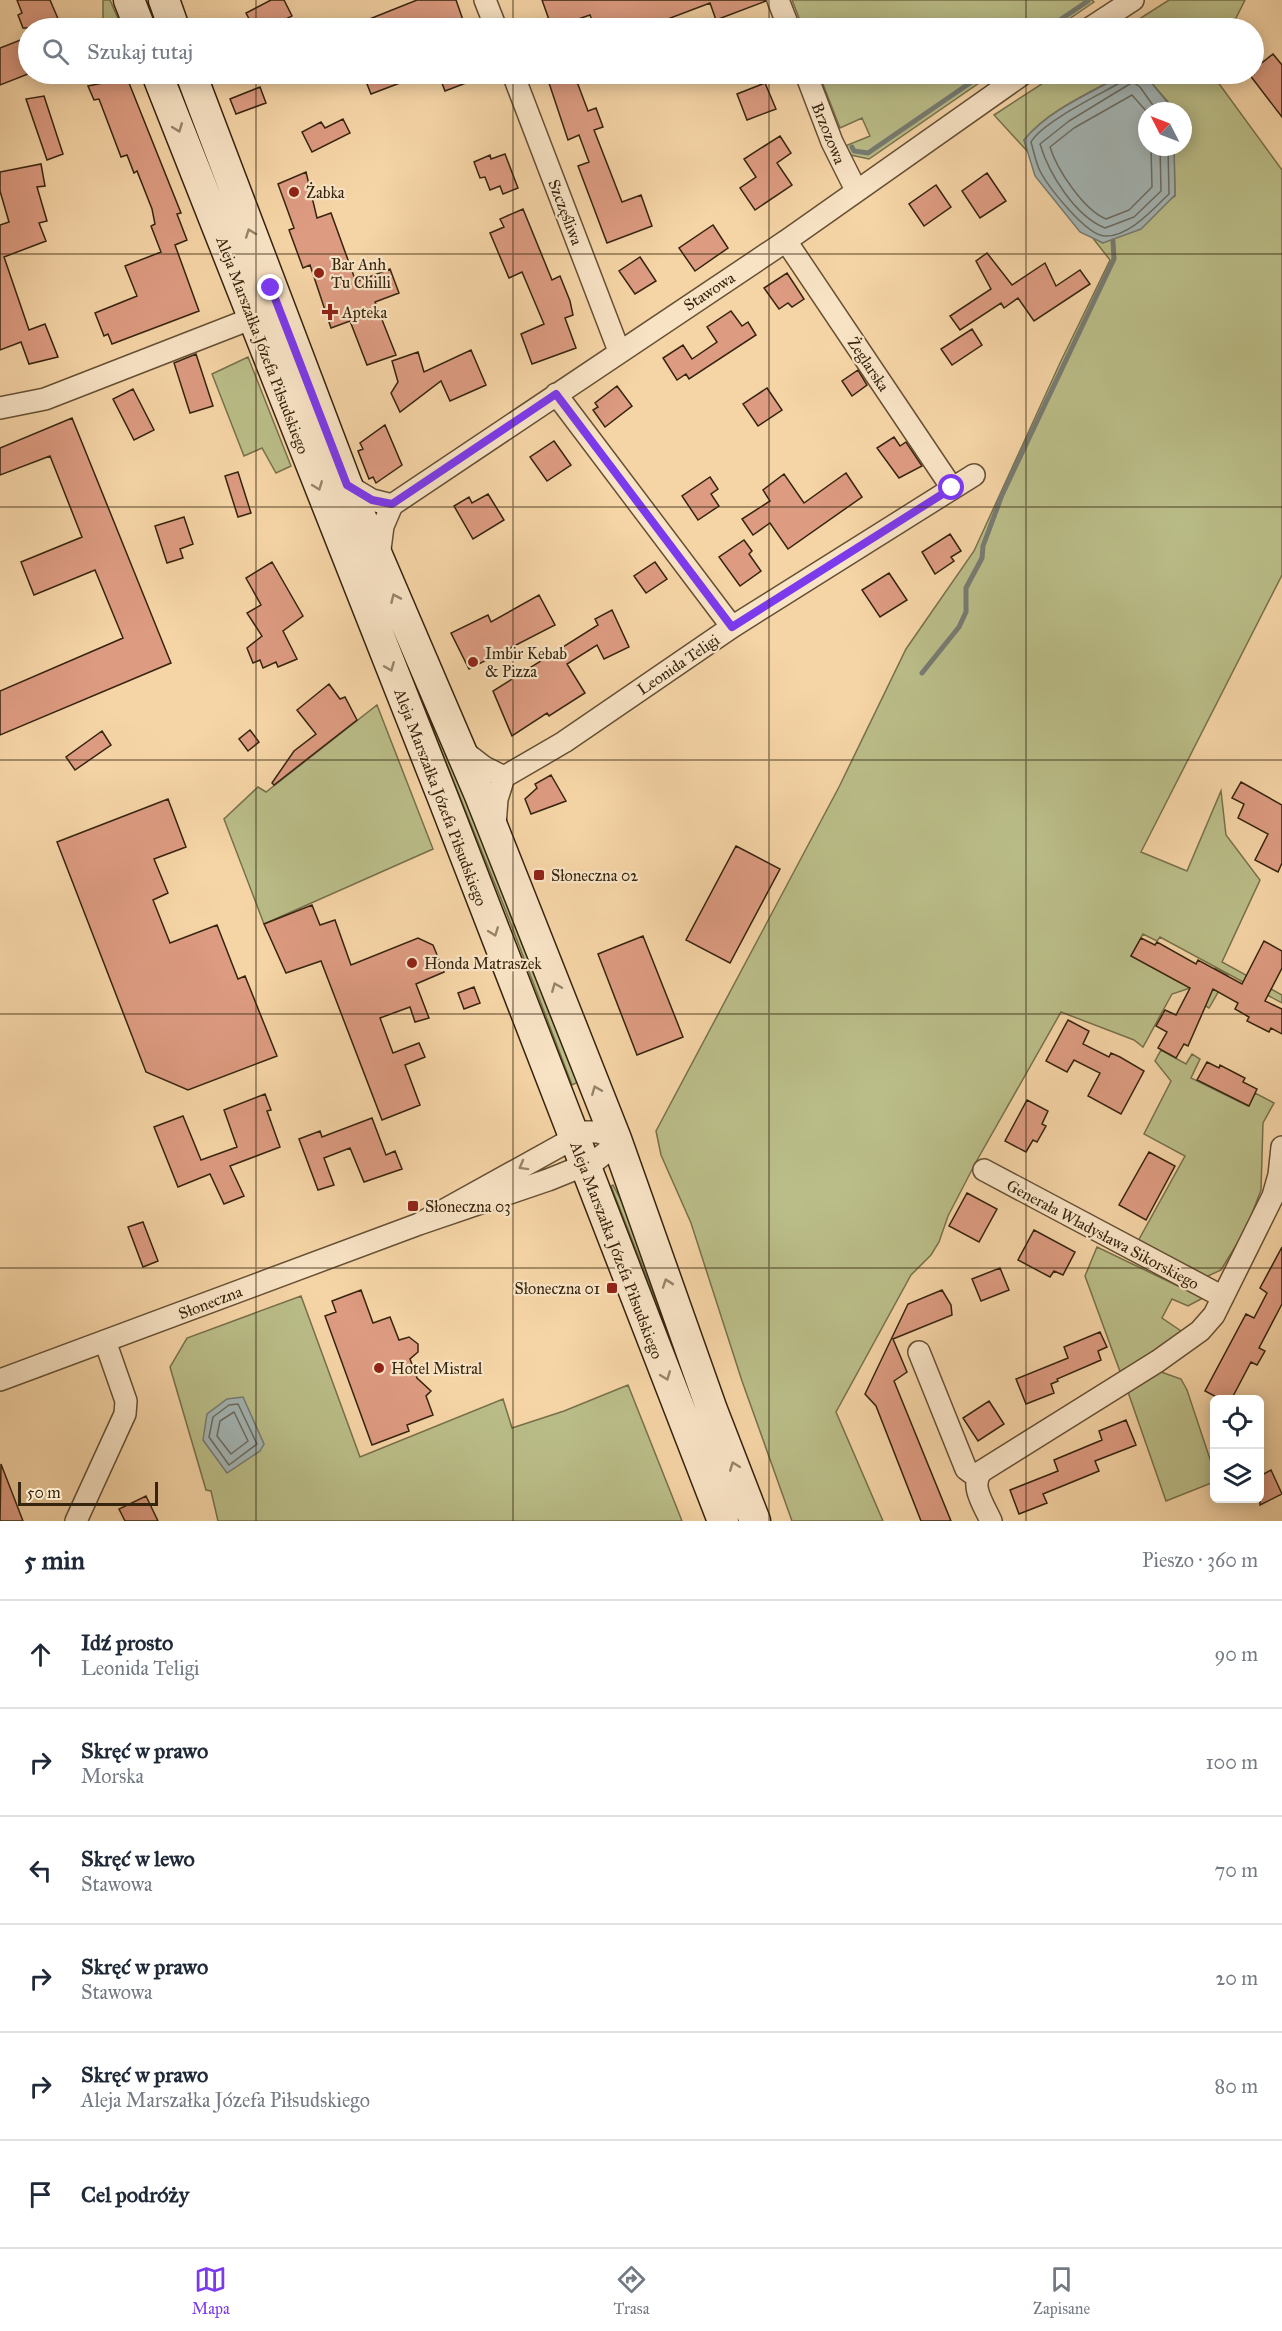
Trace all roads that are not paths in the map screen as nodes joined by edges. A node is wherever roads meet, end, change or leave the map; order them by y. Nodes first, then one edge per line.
1 (129, 0) edge
2 (164, 0) edge
3 (485, 0) edge
4 (778, 0) edge
5 (1133, 0) edge
6 (136, 18) edge
7 (170, 18) edge
8 (492, 18) edge
9 (785, 18) edge
10 (1105, 18) edge
11 (161, 84) edge
12 (195, 84) edge
13 (517, 84) edge
14 (810, 84) edge
15 (1009, 84) edge
16 (856, 190) junction
17 (786, 241) junction
18 (253, 318) junction
19 (619, 351) junction
20 (556, 394) junction
21 (0, 408) edge
22 (974, 475) dead end
23 (347, 485) junction
24 (952, 488) junction
25 (392, 504) junction
26 (378, 561) junction
27 (732, 627) junction
28 (460, 748) junction
29 (504, 777) junction
30 (494, 832) junction
31 (574, 1137) junction
32 (616, 1139) junction
33 (1282, 1147) edge
34 (585, 1165) junction
35 (984, 1170) dead end
36 (419, 1224) junction
37 (1223, 1297) junction
38 (105, 1341) junction
39 (919, 1352) dead end
40 (0, 1380) edge
41 (979, 1474) junction
42 (76, 1521) edge
43 (723, 1521) edge
44 (755, 1521) edge
45 (991, 1521) edge

1 - 6 main road
2 - 7 main road
3 - 8 street
4 - 9 street
5 - 10 street
11 -> 18 main road, Aleja Marszałka Józefa Piłsudskiego
23 -> 12 main road, Aleja Marszałka Józefa Piłsudskiego
13 - 19 street, Szczęśliwa
14 - 16 street, Brzozowa
15 - 16 street, Stawowa
16 - 17 street, Stawowa
17 - 19 street, Stawowa
17 - 24 street, Żeglarska
18 - 21 street
18 -> 31 main road, Aleja Marszałka Józefa Piłsudskiego
19 - 20 street, Stawowa
20 - 25 street, Stawowa
20 - 27 street
22 - 24 street, Leonida Teligi
23 - 25 street
23 - 26 main road, Aleja Marszałka Józefa Piłsudskiego
24 - 27 street, Leonida Teligi
25 - 26 street
28 -> 26 main road, Aleja Marszałka Józefa Piłsudskiego
27 - 29 street, Leonida Teligi
28 - 29 street
28 - 30 main road, Aleja Marszałka Józefa Piłsudskiego
29 - 30 street
32 -> 30 main road, Aleja Marszałka Józefa Piłsudskiego
31 - 32 street
31 - 34 main road, Aleja Marszałka Józefa Piłsudskiego
31 -> 36 street, Słoneczna
32 - 34 street, Słoneczna
44 -> 32 main road, Aleja Marszałka Józefa Piłsudskiego
33 - 37 street
34 - 36 street, Słoneczna
34 -> 43 main road, Aleja Marszałka Józefa Piłsudskiego
35 - 37 street, Generała Władysława Sikorskiego
36 - 38 street, Słoneczna
37 - 41 street
38 - 40 street, Słoneczna
38 - 42 street
39 - 41 street
41 - 45 street

